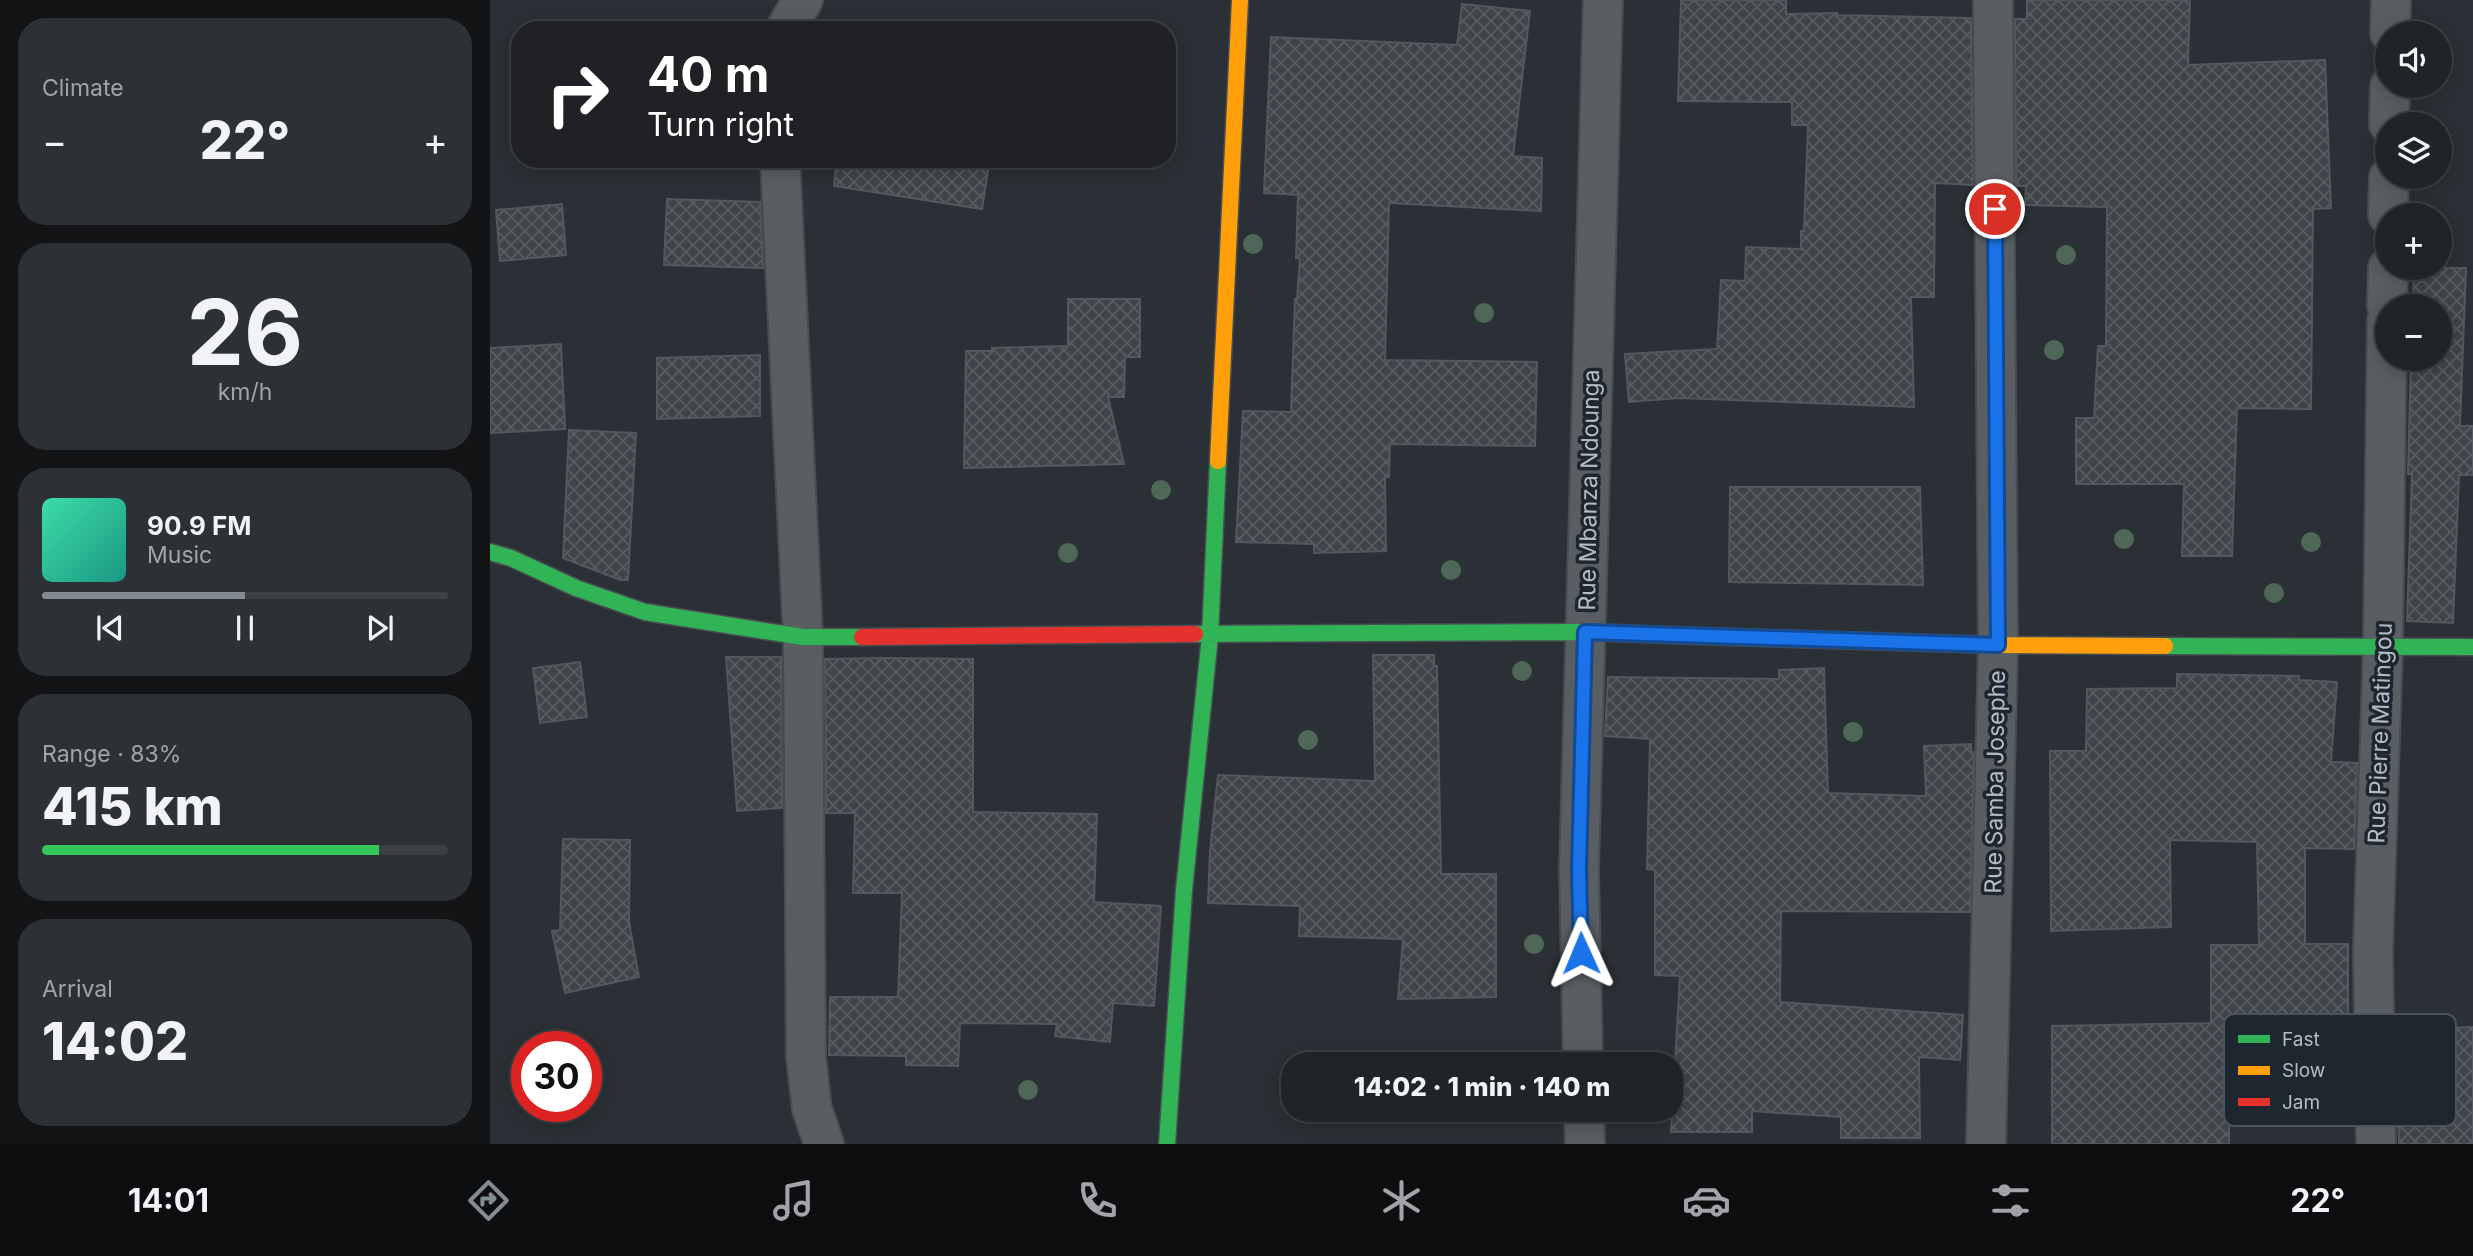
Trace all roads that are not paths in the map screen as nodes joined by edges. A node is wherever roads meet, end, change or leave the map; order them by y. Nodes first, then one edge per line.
1 (803, 0) edge
2 (1240, 0) edge
3 (1603, 0) edge
4 (1993, 0) edge
5 (2391, 0) edge
6 (790, 21) edge
7 (2390, 21) edge
8 (780, 168) edge
9 (2386, 371) edge
10 (490, 552) edge
11 (1585, 632) junction
12 (1210, 636) junction
13 (803, 638) junction
14 (1998, 645) junction
15 (2383, 647) junction
16 (2473, 647) edge
17 (2374, 1014) edge
18 (1583, 1052) edge
19 (1584, 1122) edge
20 (2376, 1126) edge
21 (824, 1144) edge
22 (1167, 1144) edge
23 (1585, 1144) edge
24 (1986, 1144) edge
25 (2376, 1144) edge

1 - 6 street
2 - 12 street
3 - 11 street, Rue Mbanza Ndounga
4 - 14 street, Rue Samba Josephe
5 - 7 street
8 - 13 street
9 - 15 street, Rue Pierre Matingou
10 - 13 street
11 - 12 street
11 - 14 street
11 - 18 street, Rue Mbanza Ndounga
12 - 13 street
12 - 22 street
13 - 21 street
14 - 15 street
14 - 24 street, Rue Samba Josephe
15 - 16 street
15 - 17 street, Rue Pierre Matingou
19 - 23 street
20 - 25 street, Rue Pierre Matingou

